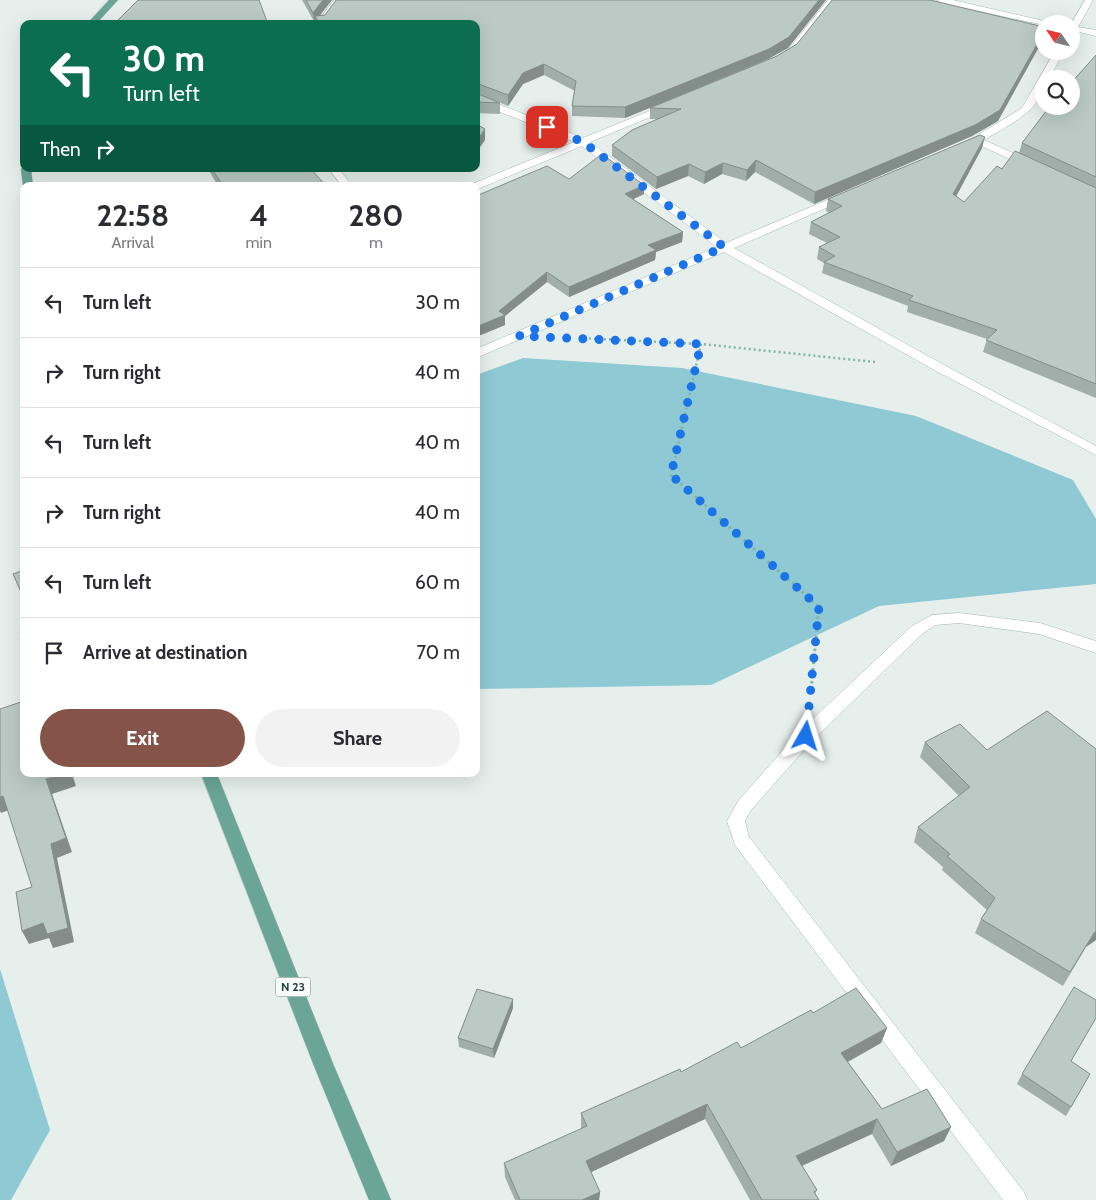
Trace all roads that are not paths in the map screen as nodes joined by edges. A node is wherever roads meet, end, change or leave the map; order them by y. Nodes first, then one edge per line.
1 (114, 0) edge
2 (338, 0) edge
3 (832, 0) edge
4 (941, 0) edge
5 (1089, 0) edge
6 (1080, 15) edge
7 (95, 20) edge
8 (323, 20) edge
9 (1035, 20) edge
10 (1080, 30) edge
11 (1096, 33) edge
12 (772, 63) edge
13 (1035, 94) edge
14 (480, 100) edge
15 (673, 104) edge
16 (978, 140) junction
17 (583, 142) junction
18 (950, 152) edge
19 (1037, 168) edge
20 (480, 184) edge
21 (860, 190) edge
22 (724, 247) junction
23 (480, 352) edge
24 (1096, 451) edge
25 (1096, 647) edge
26 (210, 777) edge
27 (380, 1200) edge
28 (1016, 1200) edge

1 - 7 main road
2 - 8 street
3 - 12 street
4 - 9 street
5 - 6 street
10 - 11 street
13 - 16 street
14 - 17 street
15 - 17 street
16 - 18 street
16 - 19 street
17 - 20 street
17 - 22 street
21 - 22 street
22 - 23 street
22 - 24 street
25 - 28 street
26 - 27 main road, N 23

